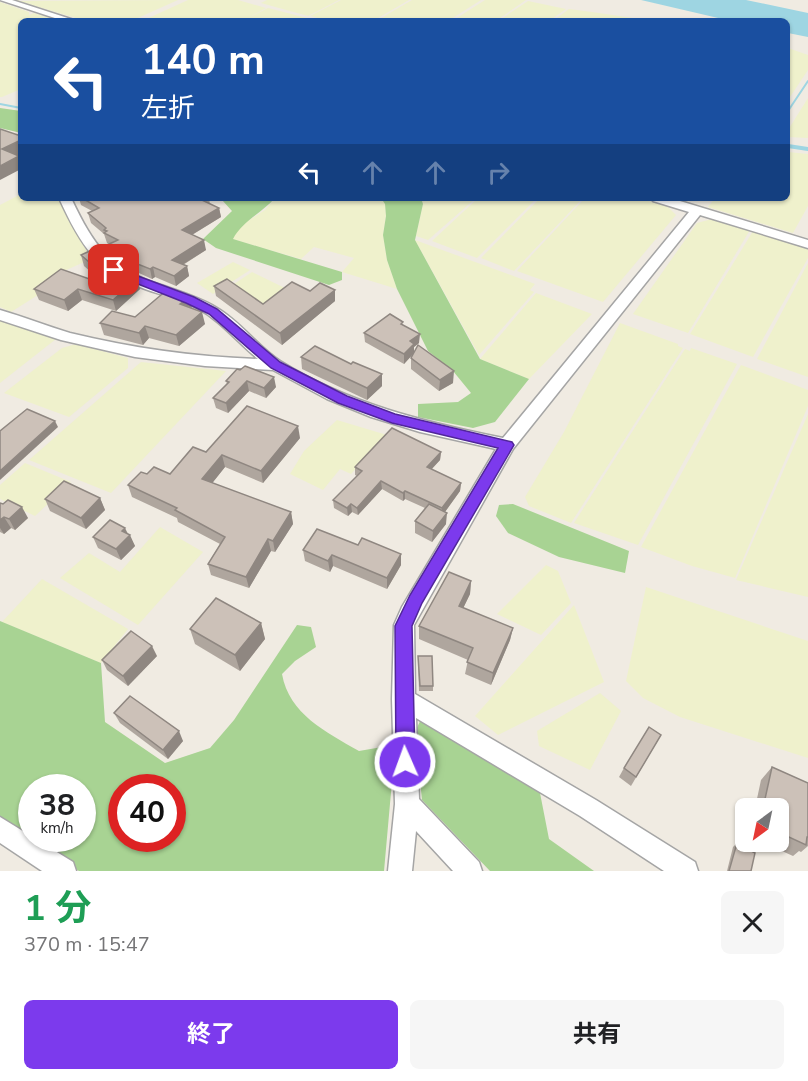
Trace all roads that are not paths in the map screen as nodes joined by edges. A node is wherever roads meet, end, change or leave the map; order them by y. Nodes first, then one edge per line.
1 (3, 0) edge
2 (63, 18) edge
3 (67, 201) edge
4 (667, 201) edge
5 (697, 210) junction
6 (808, 244) edge
7 (0, 315) edge
8 (275, 365) junction
9 (507, 445) junction
10 (403, 699) junction
11 (407, 804) junction
12 (0, 829) edge
13 (64, 871) edge
14 (400, 871) edge
15 (470, 871) edge
16 (686, 871) edge

1 - 2 street
3 - 8 street
4 - 5 street
5 - 6 street
5 - 9 street
7 - 8 street
8 - 9 street
9 - 10 street
10 - 11 street
10 - 16 street
11 - 14 street
11 - 15 street
12 - 13 street

